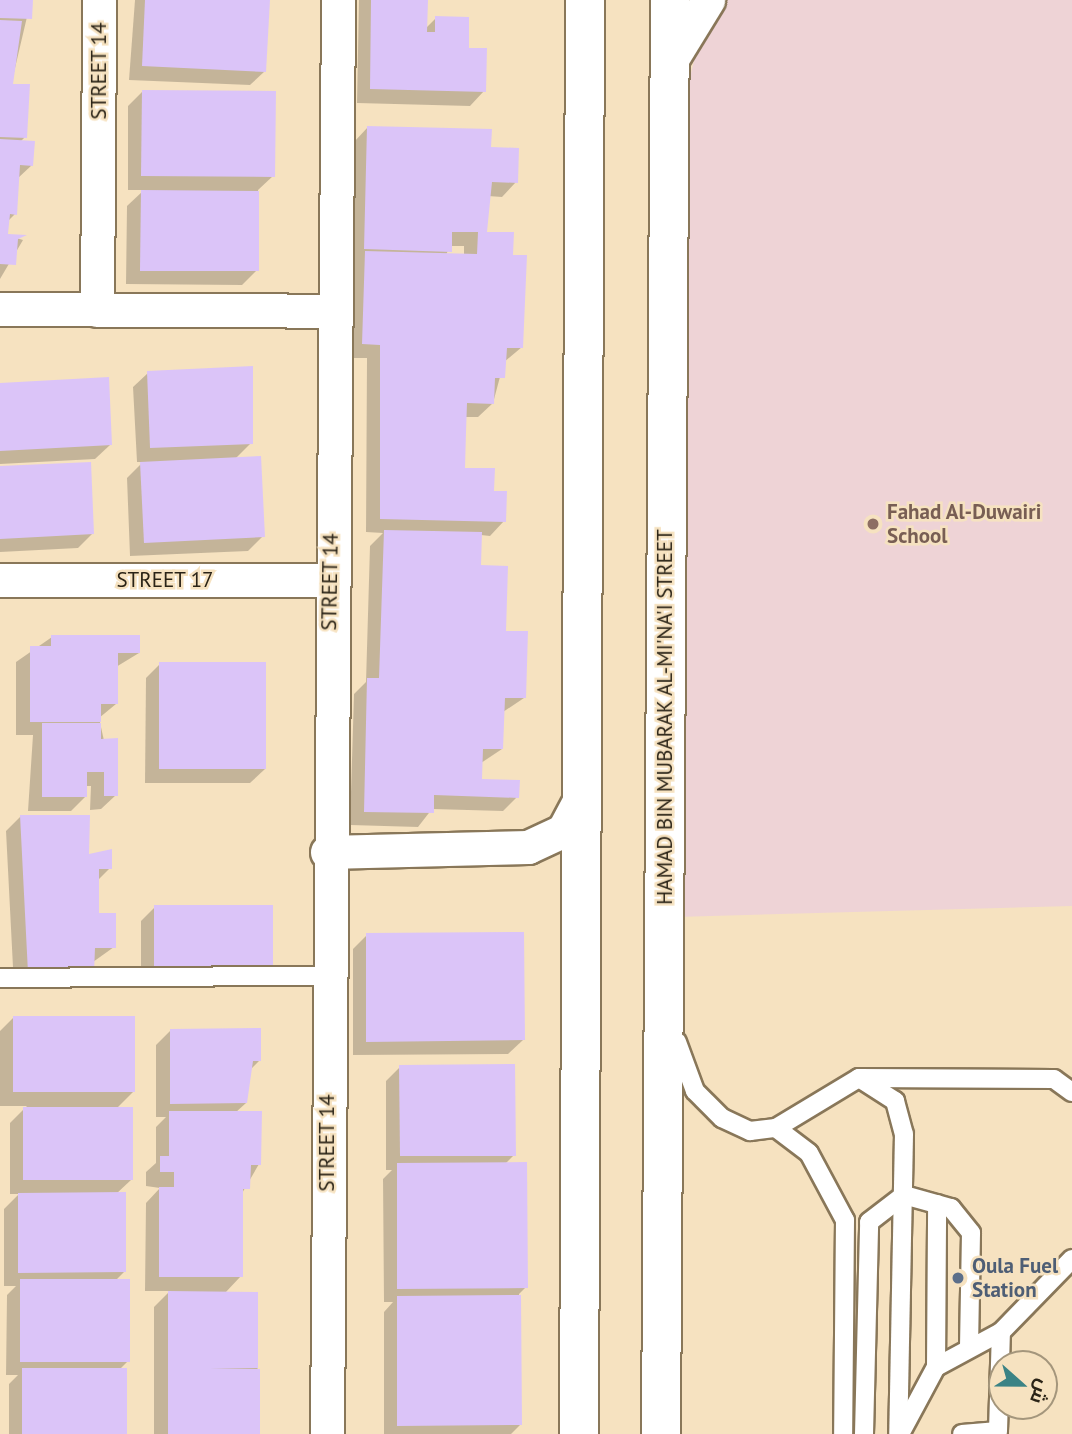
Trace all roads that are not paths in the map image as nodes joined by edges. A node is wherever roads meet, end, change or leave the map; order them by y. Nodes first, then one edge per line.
1 (99, 0) edge
2 (338, 0) edge
3 (585, 0) edge
4 (670, 0) edge
5 (708, 0) edge
6 (670, 62) junction
7 (0, 309) edge
8 (97, 310) junction
9 (333, 312) junction
10 (0, 579) edge
11 (330, 580) junction
12 (581, 797) junction
13 (527, 847) junction
14 (327, 852) junction
15 (582, 901) junction
16 (663, 942) junction
17 (327, 976) junction
18 (0, 978) edge
19 (859, 1078) junction
20 (1072, 1092) edge
21 (776, 1128) junction
22 (904, 1195) junction
23 (937, 1204) junction
24 (845, 1220) junction
25 (869, 1222) junction
26 (1072, 1259) edge
27 (1001, 1332) junction
28 (969, 1346) junction
29 (936, 1367) junction
30 (327, 1434) edge
31 (579, 1434) edge
32 (662, 1434) edge
33 (843, 1434) edge
34 (864, 1434) edge
35 (899, 1434) edge
36 (962, 1434) edge

1 - 8 street, STREET 14
2 - 9 street, STREET 14
3 - 12 street
4 - 6 street, HAMAD BIN MUBARAK AL-MI'NA'I STREET
5 - 6 street
6 - 16 street, HAMAD BIN MUBARAK AL-MI'NA'I STREET
7 - 8 street
8 - 9 street
9 - 11 street, STREET 14
10 - 11 street, STREET 17
11 - 14 street, STREET 14
12 - 13 street
12 - 15 street
13 - 14 street
13 - 15 street
14 - 17 street, STREET 14
15 - 31 street
16 - 21 lane
16 - 32 street, HAMAD BIN MUBARAK AL-MI'NA'I STREET
17 - 18 lane
17 - 30 street, STREET 14
19 - 20 lane
19 - 21 lane
19 - 22 lane
21 - 24 lane
22 - 23 lane
22 - 25 lane
22 - 35 lane
23 - 28 lane
23 - 29 lane
24 - 25 lane
24 - 33 lane
25 - 34 lane
26 - 27 lane
27 - 28 lane
27 - 36 lane
28 - 29 lane
29 - 35 lane

